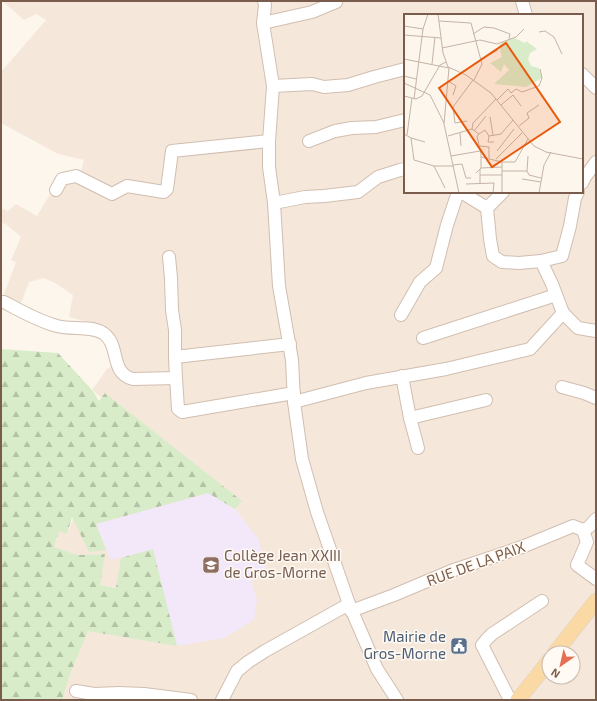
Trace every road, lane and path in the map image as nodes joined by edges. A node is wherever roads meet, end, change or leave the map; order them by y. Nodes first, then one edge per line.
1 (264, 1) edge
2 (336, 1) edge
3 (522, 1) edge
4 (526, 14) edge
5 (263, 23) junction
6 (404, 70) edge
7 (583, 75) edge
8 (273, 86) junction
9 (596, 88) edge
10 (404, 120) edge
11 (269, 141) junction
12 (309, 141) dead end
13 (596, 162) edge
14 (404, 169) edge
15 (583, 178) edge
16 (56, 190) dead end
17 (458, 193) edge
18 (463, 193) edge
19 (503, 193) edge
20 (578, 193) edge
21 (274, 203) junction
22 (487, 208) junction
23 (169, 257) dead end
24 (541, 261) junction
25 (556, 295) junction
26 (1, 302) edge
27 (563, 313) junction
28 (401, 315) dead end
29 (596, 331) edge
30 (423, 338) dead end
31 (290, 344) junction
32 (175, 357) junction
33 (402, 376) junction
34 (176, 378) junction
35 (562, 387) dead end
36 (294, 398) junction
37 (596, 398) edge
38 (486, 400) dead end
39 (410, 418) junction
40 (418, 448) dead end
41 (596, 519) edge
42 (583, 530) junction
43 (596, 579) edge
44 (542, 601) dead end
45 (596, 601) edge
46 (350, 608) junction
47 (561, 645) edge
48 (541, 671) edge
49 (76, 691) dead end
50 (191, 700) edge
51 (222, 700) edge
52 (397, 700) edge
53 (510, 700) edge
54 (518, 700) edge

1 - 5 street
2 - 5 street
3 - 4 street
5 - 8 street
6 - 8 street
7 - 9 street
8 - 11 street
10 - 12 street
11 - 16 street
11 - 21 street
13 - 15 street
14 - 21 street
17 - 28 street
18 - 22 street
19 - 22 street
20 - 24 street
21 - 31 street
22 - 24 street
23 - 32 street
24 - 25 street
25 - 27 street
25 - 30 street
26 - 34 street
27 - 29 street
27 - 33 street
31 - 32 street
31 - 36 street
32 - 34 street
33 - 36 street
33 - 39 street
34 - 36 street
35 - 37 street
36 - 46 street
38 - 39 street
39 - 40 street
41 - 42 street
42 - 43 street
42 - 46 street, RUE DE LA PAIX
44 - 53 street
45 - 47 main road
46 - 51 street, RUE DE LA PAIX
46 - 52 street
48 - 54 main road
49 - 50 street

